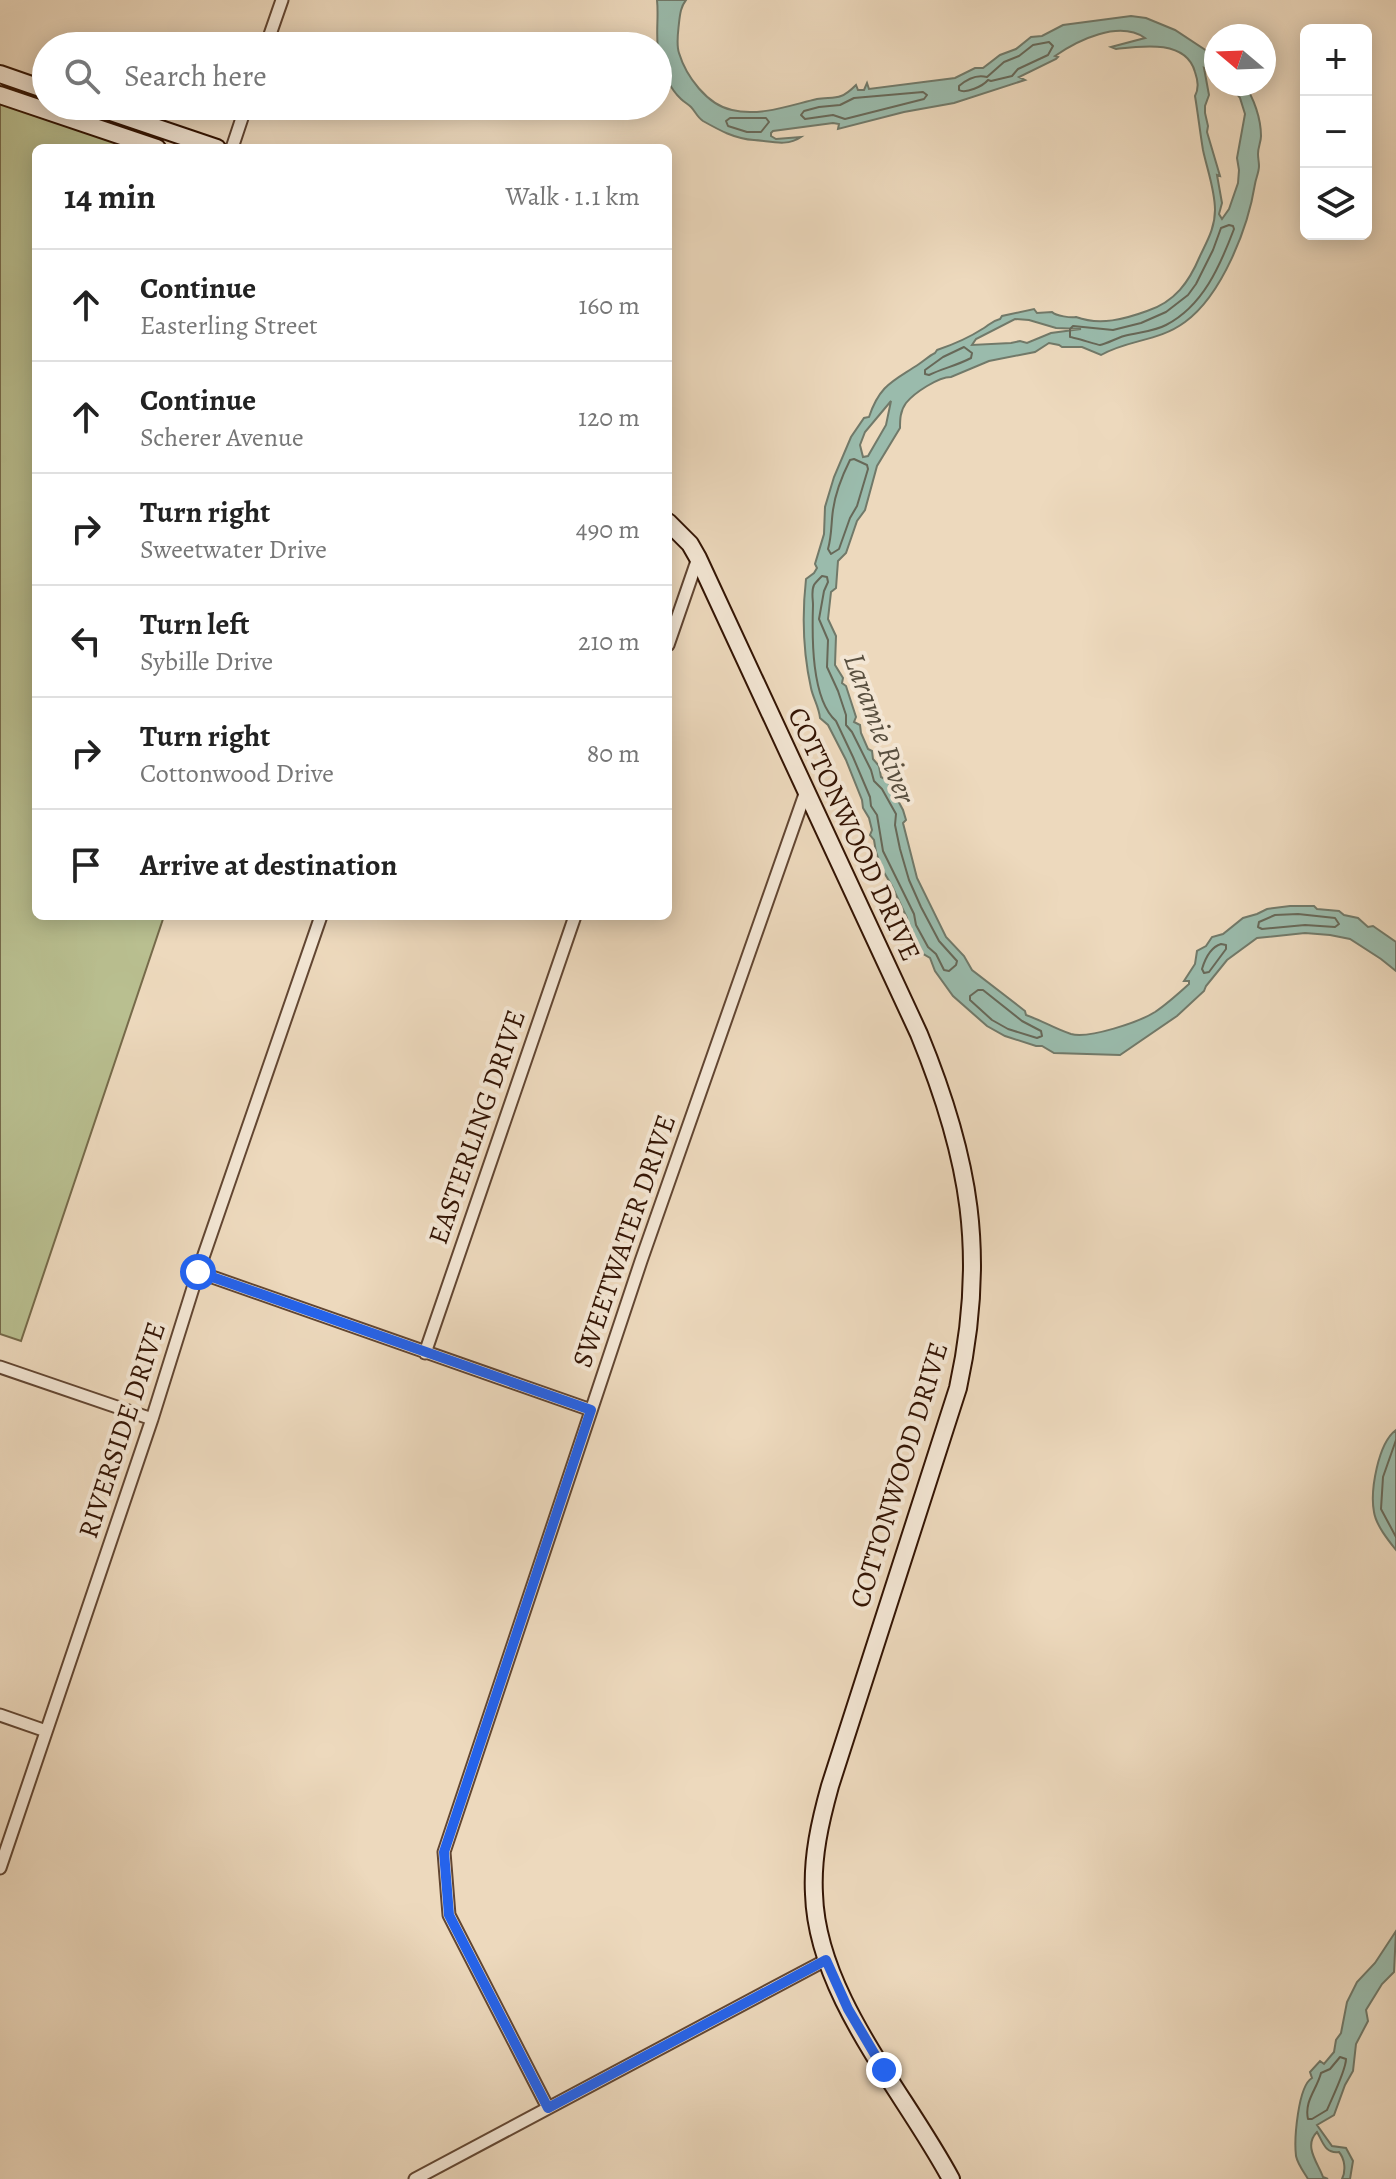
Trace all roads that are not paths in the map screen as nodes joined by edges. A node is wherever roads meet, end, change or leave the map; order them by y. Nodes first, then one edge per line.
1 (282, 0) edge
2 (271, 32) edge
3 (0, 74) edge
4 (32, 85) edge
5 (0, 95) edge
6 (32, 106) edge
7 (74, 120) edge
8 (134, 120) edge
9 (241, 120) edge
10 (145, 144) edge
11 (205, 144) edge
12 (233, 144) edge
13 (672, 526) edge
14 (698, 558) junction
15 (672, 633) edge
16 (806, 791) junction
17 (320, 920) edge
18 (574, 920) edge
19 (198, 1272) junction
20 (425, 1353) junction
21 (0, 1367) edge
22 (591, 1410) junction
23 (152, 1419) junction
24 (0, 1715) edge
25 (46, 1731) junction
26 (0, 1868) edge
27 (826, 1960) junction
28 (548, 2108) junction
29 (415, 2179) edge
30 (951, 2179) edge

1 - 2 street
3 - 4 street
5 - 6 street
7 - 10 street
8 - 11 street
9 - 12 street
13 - 14 street, COTTONWOOD DRIVE
14 - 15 street
14 - 16 street, COTTONWOOD DRIVE
16 - 22 street, SWEETWATER DRIVE
16 - 27 street, COTTONWOOD DRIVE
17 - 19 street, RIVERSIDE DRIVE
18 - 20 street, EASTERLING DRIVE
19 - 20 street
19 - 23 street, RIVERSIDE DRIVE
20 - 22 street
21 - 23 street
22 - 28 street, SWEETWATER DRIVE
23 - 25 street, RIVERSIDE DRIVE
24 - 25 street
25 - 26 street, RIVERSIDE DRIVE
27 - 28 street
27 - 30 street, COTTONWOOD DRIVE
28 - 29 street

